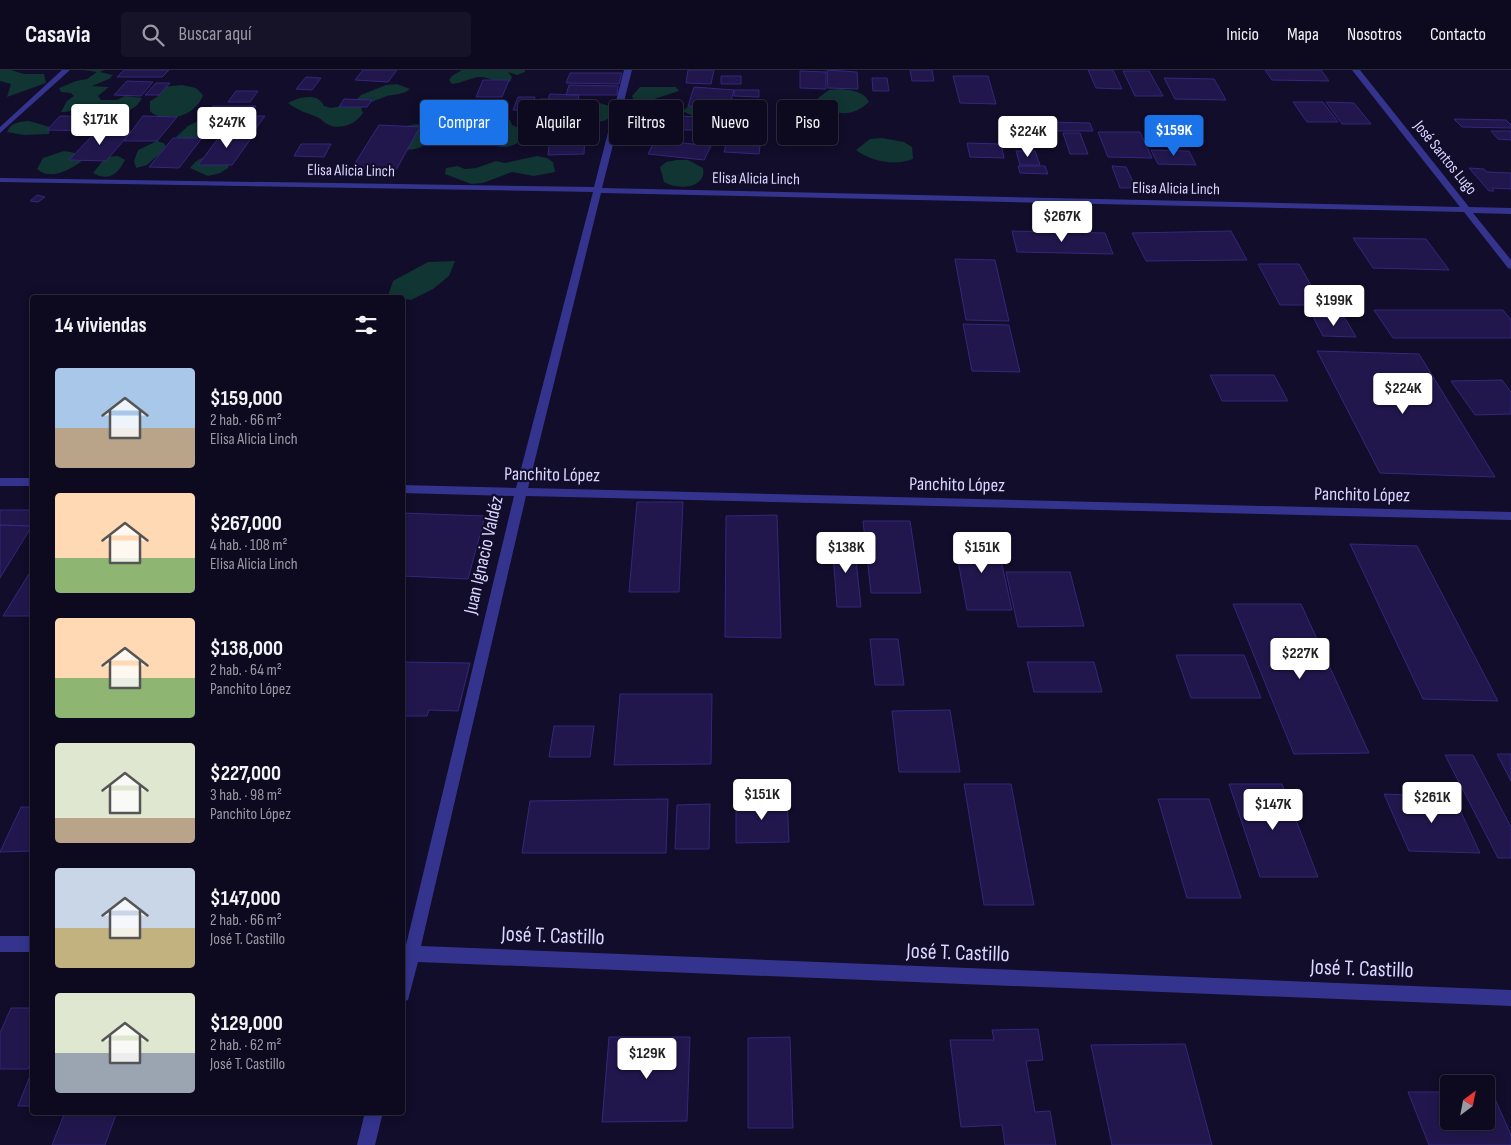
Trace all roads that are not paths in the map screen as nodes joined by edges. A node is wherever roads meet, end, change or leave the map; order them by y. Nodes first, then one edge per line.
1 (66, 70) edge
2 (628, 70) edge
3 (1356, 70) edge
4 (0, 131) edge
5 (0, 180) edge
6 (598, 190) junction
7 (1468, 211) junction
8 (1511, 212) edge
9 (1511, 266) edge
10 (0, 482) edge
11 (30, 482) edge
12 (405, 490) edge
13 (521, 492) junction
14 (1511, 516) edge
15 (0, 944) edge
16 (30, 944) edge
17 (407, 953) edge
18 (405, 969) edge
19 (1511, 998) edge
20 (373, 1115) edge
21 (366, 1145) edge

1 - 4 street
2 - 6 street, Juan Ignacio Valdéz
3 - 7 street, José Santos Lugo
5 - 6 street, Elisa Alicia Linch
6 - 7 street, Elisa Alicia Linch
6 - 13 street, Juan Ignacio Valdéz
7 - 8 street, Elisa Alicia Linch
7 - 9 street, José Santos Lugo
10 - 11 street
12 - 13 street, Panchito López
13 - 14 street, Panchito López
13 - 17 street, Juan Ignacio Valdéz
15 - 16 street
17 - 18 street, Juan Ignacio Valdéz
17 - 19 street, José T. Castillo
20 - 21 street

